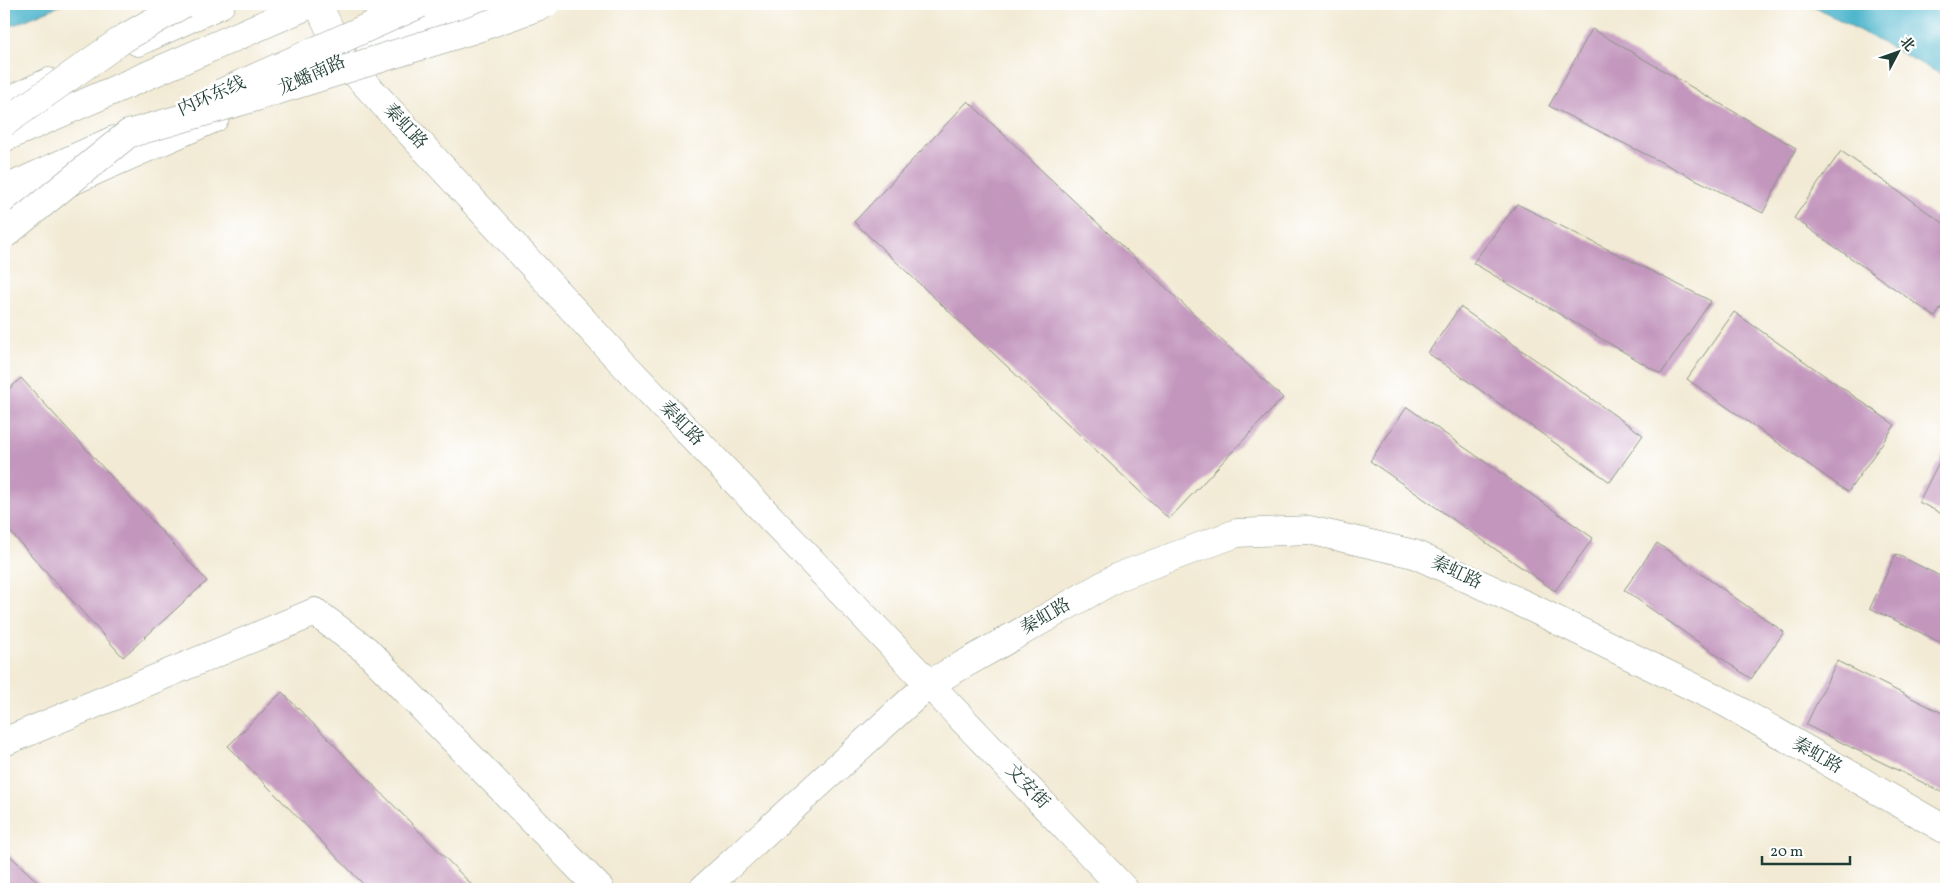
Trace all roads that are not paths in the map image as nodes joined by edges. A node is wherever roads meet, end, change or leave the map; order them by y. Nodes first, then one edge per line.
1 (183, 4) edge
2 (221, 4) edge
3 (311, 4) edge
4 (318, 4) edge
5 (420, 4) edge
6 (483, 4) edge
7 (545, 4) edge
8 (345, 62) junction
9 (4, 103) edge
10 (4, 123) edge
11 (128, 134) junction
12 (4, 138) edge
13 (4, 190) edge
14 (4, 210) edge
15 (4, 235) edge
16 (929, 684) junction
17 (4, 742) edge
18 (1946, 830) edge
19 (600, 889) edge
20 (703, 889) edge
21 (1124, 889) edge

1 - 10 main road, bridge
2 - 9 main road
3 - 12 main road
4 - 8 main road, 秦虹路
5 - 11 main road, 内环东线, bridge
6 - 8 main road, 龙蟠南路
7 - 11 main road, bridge
8 - 14 main road, 龙蟠南路
8 - 16 main road, 秦虹路
11 - 13 main road, 内环东线, bridge
11 - 15 main road, bridge
16 - 18 main road, 秦虹路
16 - 20 main road
16 - 21 main road, 文安街
17 - 19 main road

